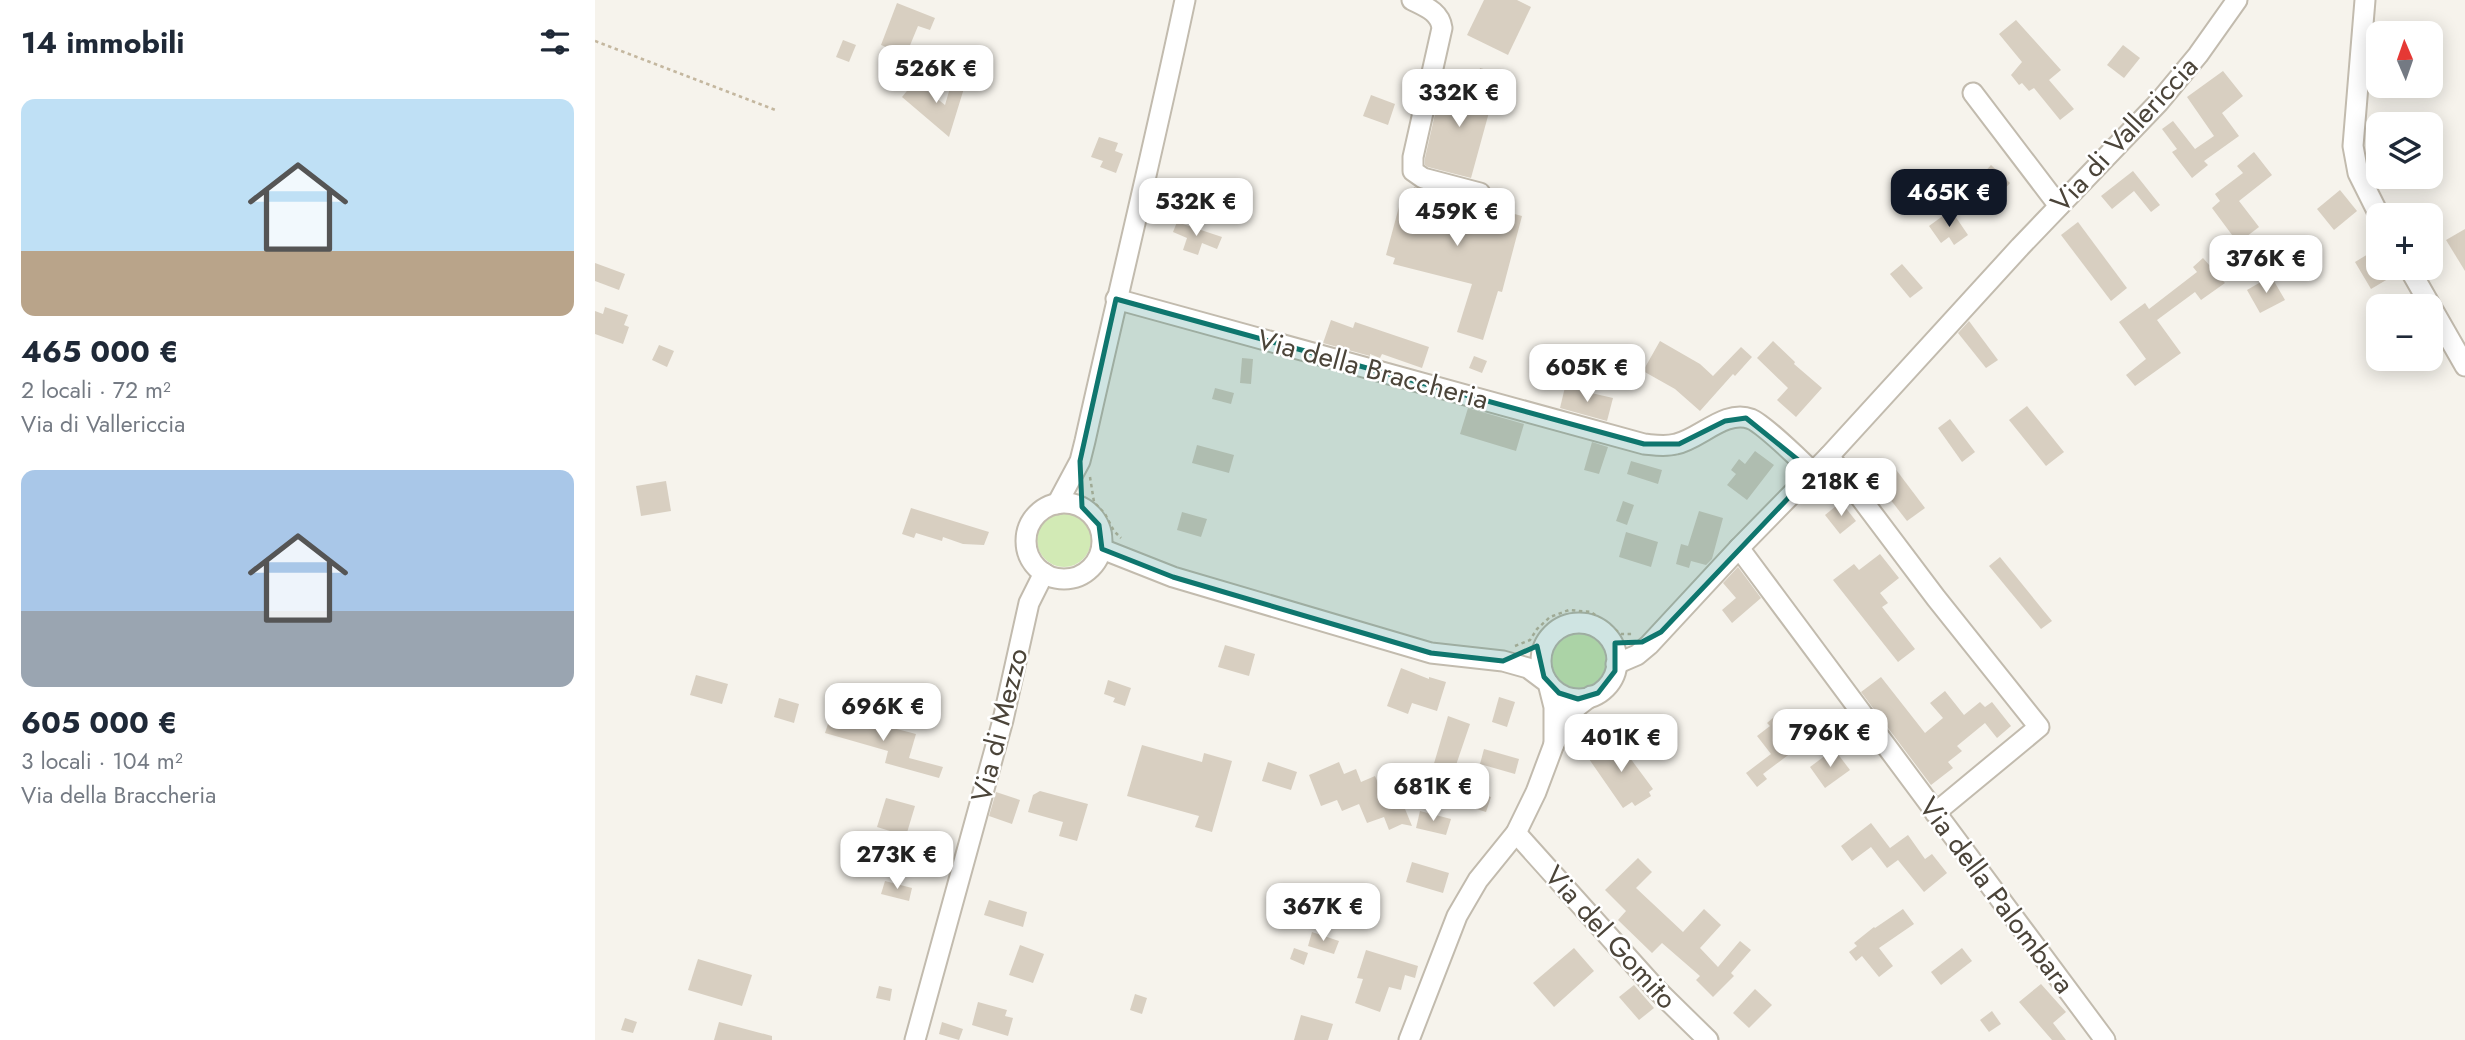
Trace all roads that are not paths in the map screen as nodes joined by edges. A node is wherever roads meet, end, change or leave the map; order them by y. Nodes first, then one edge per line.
1 (1185, 0) edge
2 (1412, 0) edge
3 (2237, 0) edge
4 (2365, 0) edge
5 (1973, 93) dead end
6 (1480, 193) dead end
7 (2373, 203) edge
8 (2059, 206) junction
9 (2416, 280) edge
10 (1116, 299) junction
11 (2465, 366) edge
12 (1829, 456) junction
13 (1085, 467) junction
14 (1813, 472) junction
15 (1057, 504) junction
16 (1082, 507) junction
17 (1739, 548) junction
18 (1102, 549) junction
19 (1044, 573) junction
20 (1661, 632) junction
21 (1551, 636) junction
22 (1609, 639) junction
23 (1505, 654) junction
24 (1619, 672) junction
25 (1548, 683) junction
26 (1597, 699) junction
27 (1554, 744) junction
28 (1935, 813) junction
29 (1516, 833) junction
30 (915, 1040) edge
31 (1409, 1040) edge
32 (1708, 1040) edge
33 (2105, 1040) edge

1 - 10 street
2 - 6 street
3 - 8 street, Via di Vallericcia
4 - 7 street
5 - 8 street
8 - 12 street, Via di Vallericcia
9 - 11 street
10 - 13 street
10 - 14 street, Via della Braccheria
12 - 14 street, Via di Vallericcia
12 - 28 street
13 - 15 street
13 - 16 street
14 - 17 street, Via di Vallericcia
15 - 16 street
15 - 19 street
16 - 18 street
17 - 20 street, Via di Vallericcia
17 - 28 street, Via della Palombara
18 - 19 street
18 - 23 street
19 - 30 street, Via di Mezzo
20 - 22 street
20 - 24 street, Via di Vallericcia
21 - 22 street
21 - 23 street
21 - 25 street, Via di Vallericcia
22 - 24 street
23 - 25 street
24 - 26 street, Via di Vallericcia
25 - 26 street
25 - 27 street, Via di Vallericcia
26 - 27 street, Via di Vallericcia
27 - 29 street, Via di Vallericcia
28 - 33 street, Via della Palombara
29 - 31 street, Via di Vallericcia
29 - 32 street, Via del Gomito

